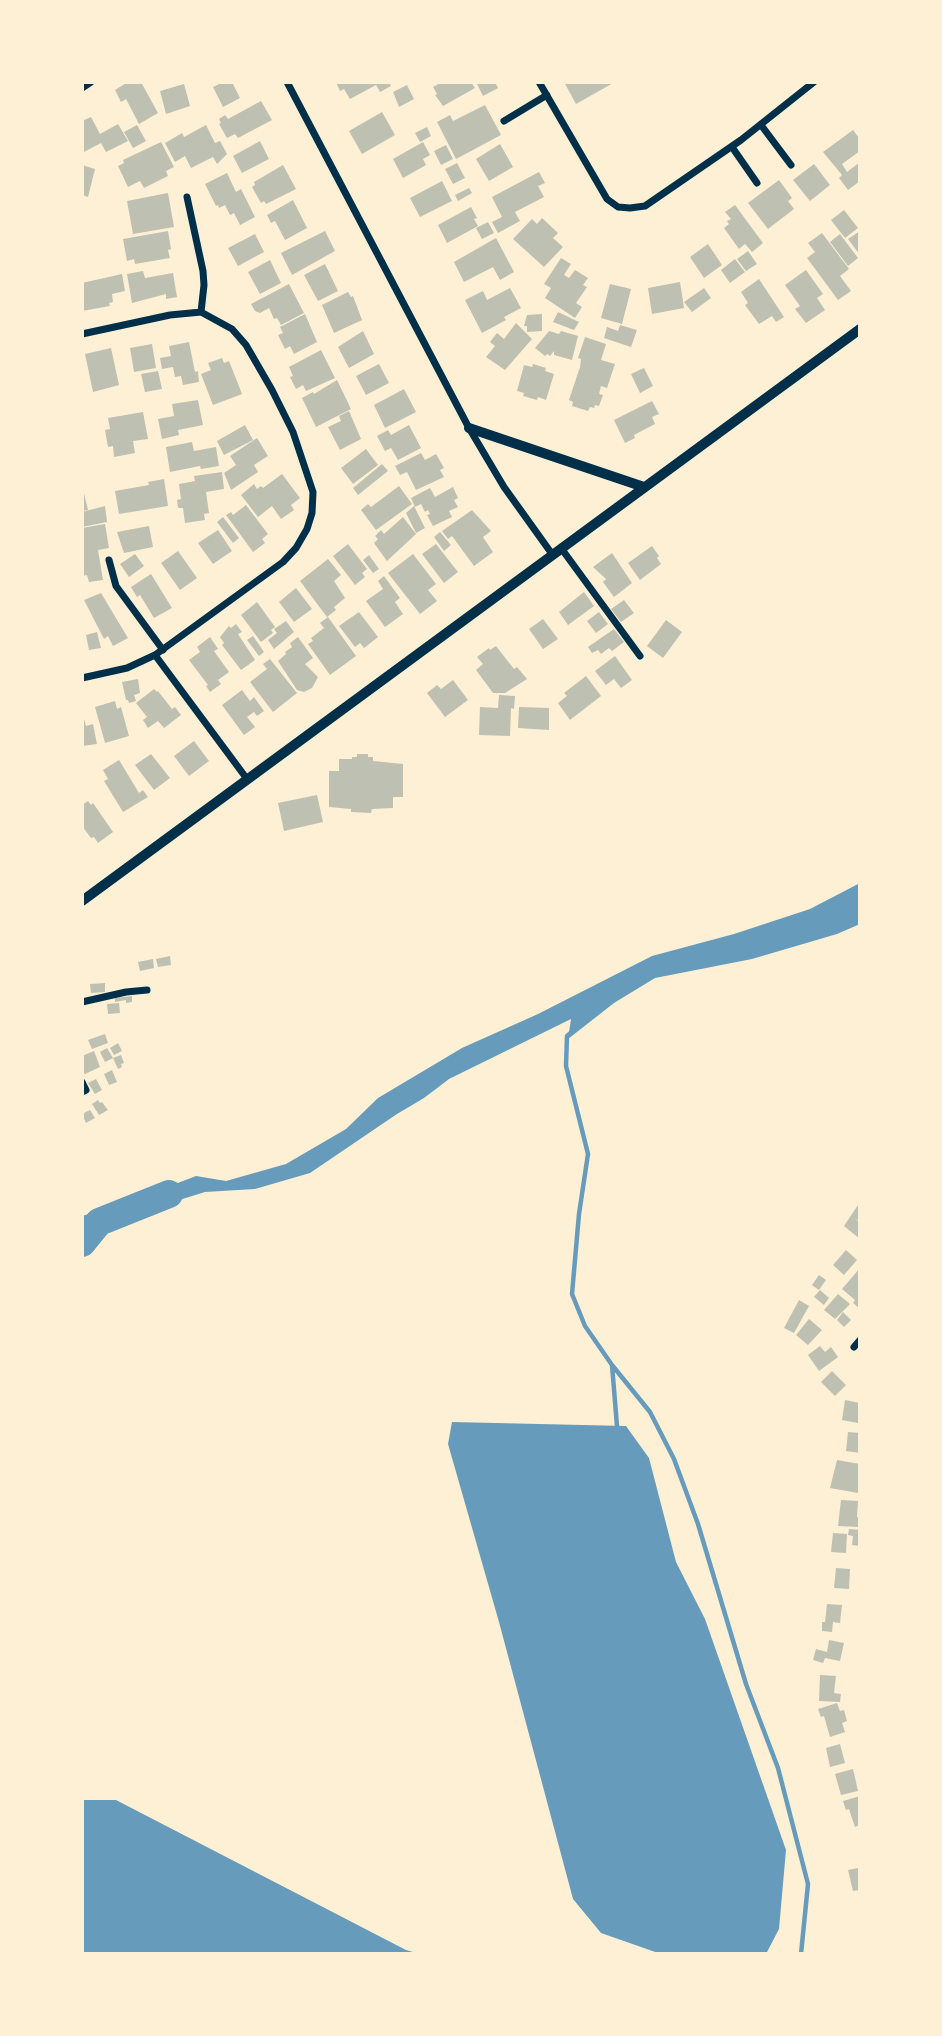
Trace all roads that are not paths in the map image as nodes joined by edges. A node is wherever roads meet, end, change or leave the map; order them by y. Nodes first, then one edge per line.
1 (91, 82) edge
2 (287, 82) edge
3 (540, 82) edge
4 (814, 82) edge
5 (82, 88) edge
6 (547, 95) junction
7 (504, 121) dead end
8 (761, 125) junction
9 (732, 147) junction
10 (791, 166) dead end
11 (757, 183) dead end
12 (187, 197) dead end
13 (201, 312) junction
14 (860, 329) edge
15 (82, 334) edge
16 (469, 428) junction
17 (644, 487) junction
18 (557, 551) junction
19 (109, 560) dead end
20 (163, 650) junction
21 (155, 655) junction
22 (640, 656) dead end
23 (82, 678) edge
24 (247, 779) junction
25 (82, 901) edge
26 (147, 990) dead end
27 (82, 1002) edge
28 (82, 1082) edge
29 (82, 1092) edge
30 (860, 1340) edge
31 (854, 1347) dead end

1 - 5 street
2 - 16 street
3 - 6 street
4 - 8 street
6 - 7 street
6 - 9 street
8 - 9 street
8 - 10 street
9 - 11 street
12 - 13 street
13 - 15 street
13 - 20 street
14 - 17 street
16 - 17 street
16 - 18 street
17 - 18 street
18 - 22 street
18 - 24 street
19 - 20 street
20 - 21 street
21 - 23 street
21 - 24 street
24 - 25 street
26 - 27 street
28 - 29 street
30 - 31 street

